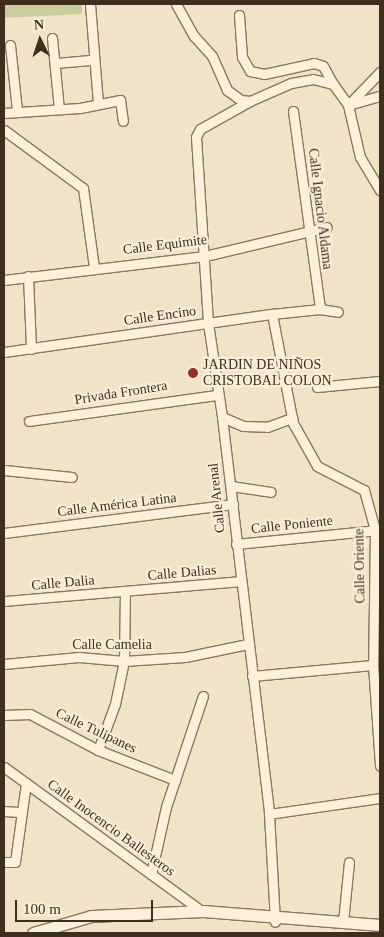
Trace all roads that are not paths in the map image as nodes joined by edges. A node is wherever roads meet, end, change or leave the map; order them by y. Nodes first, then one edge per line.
1 (90, 4) edge
2 (176, 4) edge
3 (240, 15) dead end
4 (52, 38) dead end
5 (10, 45) dead end
6 (93, 60) junction
7 (56, 63) junction
8 (380, 72) edge
9 (334, 84) junction
10 (380, 96) edge
11 (250, 101) junction
12 (98, 104) junction
13 (348, 105) junction
14 (59, 109) junction
15 (18, 110) junction
16 (294, 111) dead end
17 (4, 113) edge
18 (123, 121) dead end
19 (4, 130) edge
20 (380, 190) edge
21 (327, 227) dead end
22 (309, 231) junction
23 (205, 256) junction
24 (94, 267) junction
25 (28, 276) junction
26 (4, 280) edge
27 (320, 309) junction
28 (338, 312) dead end
29 (272, 314) junction
30 (208, 323) junction
31 (31, 349) junction
32 (4, 352) edge
33 (380, 382) edge
34 (317, 387) dead end
35 (217, 394) junction
36 (222, 417) junction
37 (292, 418) junction
38 (29, 421) dead end
39 (4, 470) edge
40 (72, 478) dead end
41 (231, 486) junction
42 (271, 492) dead end
43 (233, 504) junction
44 (378, 530) edge
45 (4, 533) edge
46 (236, 544) junction
47 (240, 581) junction
48 (125, 591) junction
49 (4, 601) edge
50 (377, 601) edge
51 (248, 644) junction
52 (124, 661) junction
53 (4, 664) edge
54 (374, 665) junction
55 (252, 676) junction
56 (203, 696) dead end
57 (4, 715) edge
58 (98, 750) junction
59 (380, 766) edge
60 (4, 767) edge
61 (175, 780) junction
62 (26, 783) junction
63 (380, 798) edge
64 (4, 811) edge
65 (20, 812) junction
66 (269, 814) junction
67 (4, 862) edge
68 (348, 862) dead end
69 (150, 874) junction
70 (204, 914) junction
71 (275, 919) junction
72 (344, 922) junction
73 (380, 925) edge
74 (380, 932) edge
75 (33, 933) edge

1 - 6 street
2 - 11 street
3 - 9 street
4 - 7 street
5 - 15 street
6 - 7 street
6 - 12 street
7 - 14 street
8 - 13 street
9 - 11 street
9 - 13 street
10 - 13 street
11 - 23 street, Calle Arenal
12 - 14 street
12 - 18 street
13 - 20 street
14 - 15 street
15 - 17 street
16 - 22 street, Calle Ignacio Aldama
19 - 24 street
21 - 22 street, Calle Equimite
22 - 23 street, Calle Equimite
22 - 27 street, Calle Ignacio Aldama
23 - 24 street, Calle Equimite
23 - 30 street, Calle Arenal
24 - 25 street, Calle Equimite
25 - 26 street, Calle Equimite
25 - 31 street
27 - 28 street, Calle Encino
27 - 29 street, Calle Encino
29 - 30 street, Calle Encino
29 - 37 street, Calle Oriente
30 - 31 street, Calle Encino
30 - 35 street, Calle Arenal
31 - 32 street, Calle Encino
33 - 34 street
35 - 36 street, Calle Arenal
35 - 38 street, Privada Frontera
36 - 37 street
36 - 41 street, Calle Arenal
37 - 44 street, Calle Oriente
39 - 40 street
41 - 42 street
41 - 43 street, Calle Arenal
43 - 45 street, Calle América Latina
43 - 46 street, Calle Arenal
44 - 46 street, Calle Poniente
44 - 50 street, Calle Oriente
46 - 47 street, Calle Arenal
47 - 48 street, Calle Dalias
47 - 51 street, Calle Arenal
48 - 49 street, Calle Dalia
48 - 52 street
50 - 54 street, Calle Oriente
51 - 52 street, Calle Camelia
51 - 55 street, Calle Arenal
52 - 53 street, Calle Camelia
52 - 58 street
54 - 55 street
54 - 59 street, Calle Oriente
55 - 66 street, Calle Arenal
56 - 61 street
57 - 58 street, Calle Tulipanes
58 - 61 street, Calle Tulipanes
60 - 62 street, Calle Inocencio Ballesteros
61 - 69 street
62 - 65 street
62 - 69 street, Calle Inocencio Ballesteros
63 - 66 street
64 - 65 street
65 - 67 street
66 - 71 street, Calle Arenal
68 - 72 street
69 - 70 street, Calle Inocencio Ballesteros
70 - 71 main road
70 - 75 main road
71 - 72 main road
71 - 74 main road
72 - 73 main road

